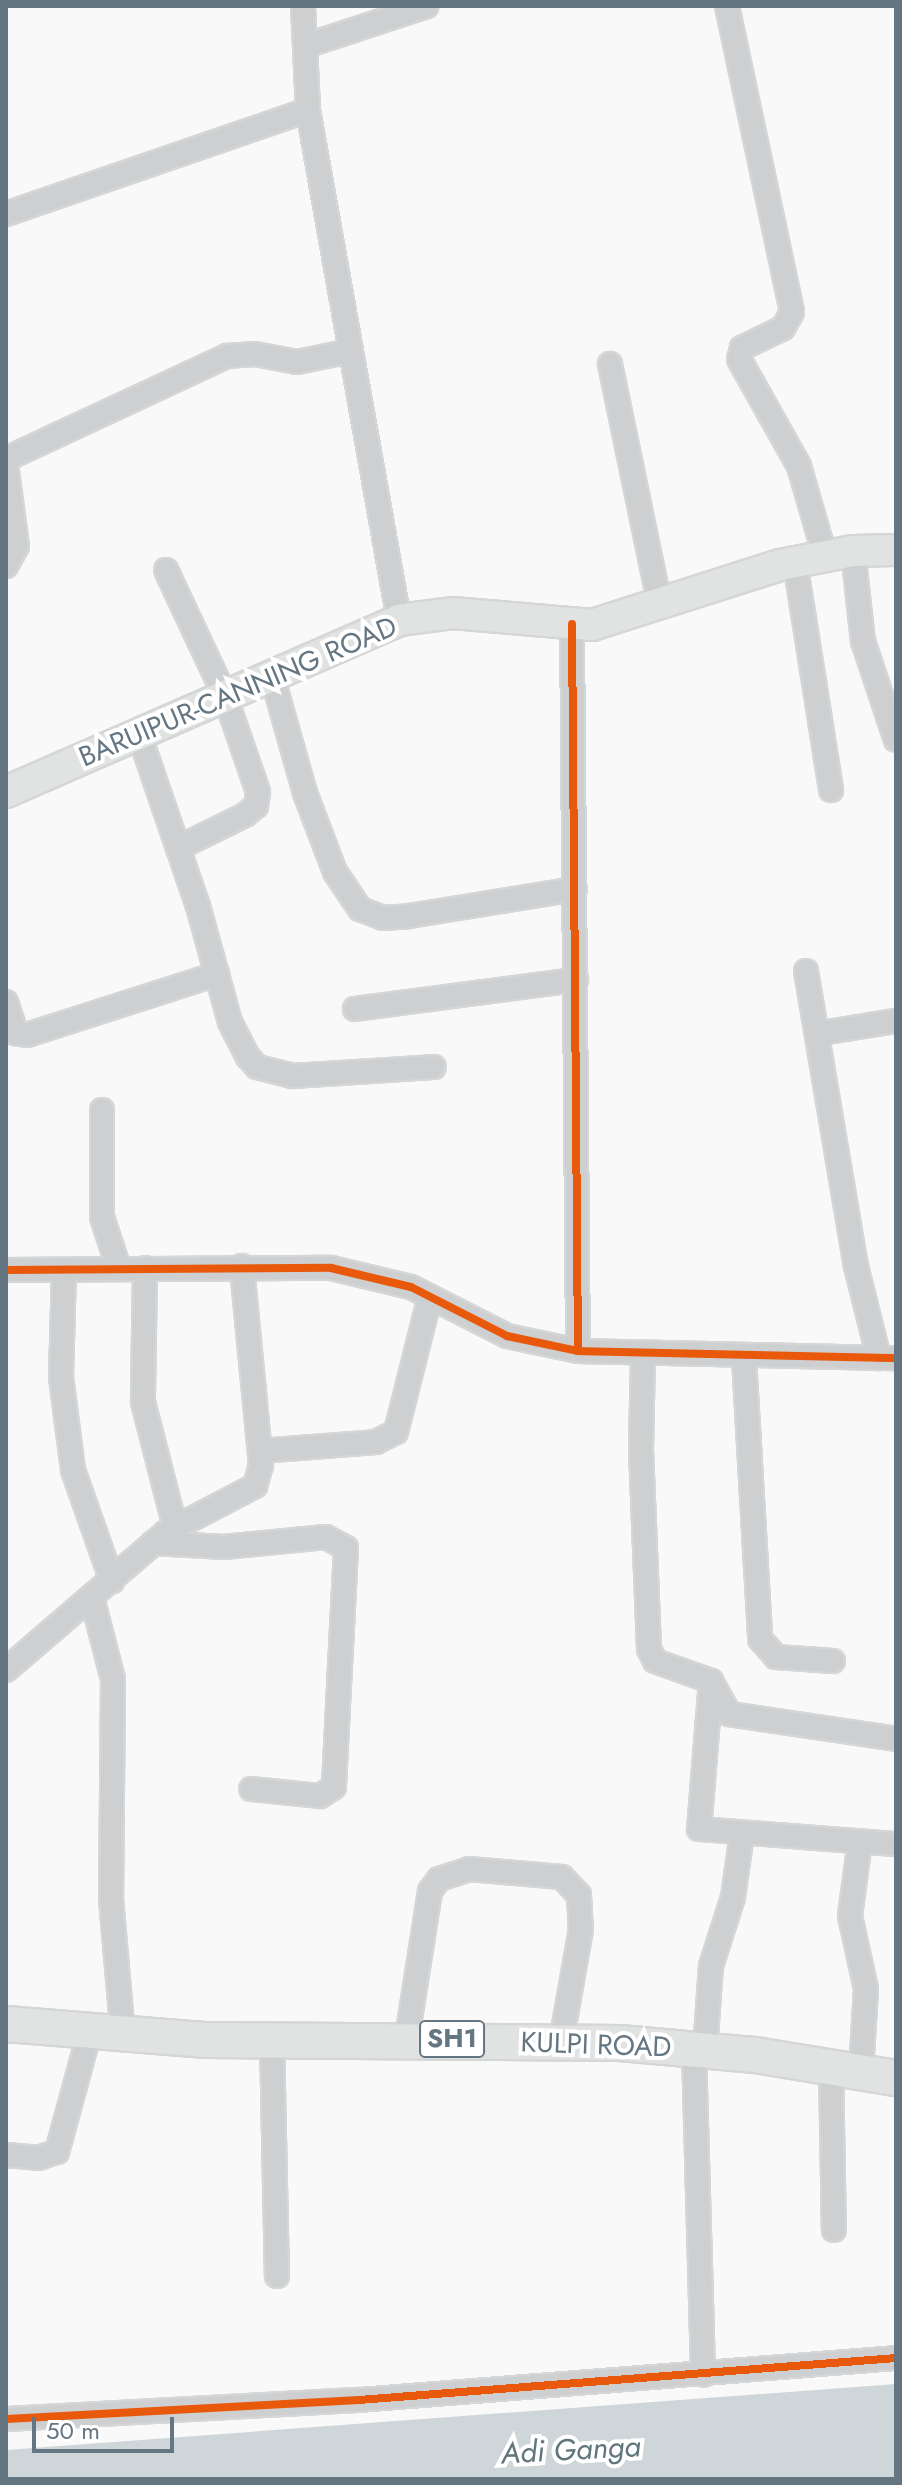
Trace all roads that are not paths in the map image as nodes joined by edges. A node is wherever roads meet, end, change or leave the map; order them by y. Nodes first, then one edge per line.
1 (303, 6) edge
2 (427, 6) edge
3 (727, 6) edge
4 (305, 46) junction
5 (308, 110) junction
6 (6, 214) edge
7 (351, 351) junction
8 (610, 364) dead end
9 (6, 462) edge
10 (896, 550) edge
11 (839, 553) junction
12 (795, 562) junction
13 (6, 566) edge
14 (166, 570) dead end
15 (660, 605) junction
16 (399, 620) junction
17 (572, 624) junction
18 (272, 676) junction
19 (225, 696) junction
20 (139, 734) junction
21 (896, 740) edge
22 (831, 790) dead end
23 (6, 792) edge
24 (178, 848) junction
25 (575, 889) junction
26 (806, 971) dead end
27 (217, 974) junction
28 (576, 980) junction
29 (6, 1002) edge
30 (355, 1009) dead end
31 (896, 1021) edge
32 (821, 1033) junction
33 (434, 1067) dead end
34 (102, 1110) dead end
35 (242, 1266) junction
36 (145, 1268) junction
37 (119, 1269) junction
38 (6, 1270) edge
39 (64, 1270) junction
40 (430, 1297) junction
41 (578, 1351) junction
42 (643, 1355) junction
43 (744, 1358) junction
44 (887, 1358) edge
45 (260, 1451) junction
46 (175, 1527) junction
47 (153, 1543) junction
48 (112, 1581) junction
49 (92, 1598) junction
50 (833, 1661) dead end
51 (6, 1670) edge
52 (711, 1681) junction
53 (896, 1739) edge
54 (251, 1789) dead end
55 (742, 1834) junction
56 (860, 1841) junction
57 (896, 1844) edge
58 (6, 2024) edge
59 (89, 2034) junction
60 (123, 2037) junction
61 (407, 2038) junction
62 (272, 2040) junction
63 (561, 2042) junction
64 (699, 2050) junction
65 (846, 2068) junction
66 (896, 2078) edge
67 (6, 2155) edge
68 (834, 2230) dead end
69 (277, 2276) dead end
70 (896, 2358) edge
71 (703, 2375) junction
72 (6, 2419) edge

1 - 4 street
2 - 4 street
3 - 11 street
4 - 5 street
5 - 6 street
5 - 7 street
7 - 9 street
7 - 16 street
8 - 15 street
9 - 13 street
10 - 11 main road, BARUIPUR-CANNING ROAD
11 - 12 main road, BARUIPUR-CANNING ROAD
11 - 21 street
12 - 15 main road, BARUIPUR-CANNING ROAD
12 - 22 street
14 - 19 street
15 - 17 main road, BARUIPUR-CANNING ROAD
16 - 17 main road, BARUIPUR-CANNING ROAD
16 - 18 main road, BARUIPUR-CANNING ROAD
17 - 25 street
18 - 19 main road, BARUIPUR-CANNING ROAD
18 - 25 street
19 - 20 main road, BARUIPUR-CANNING ROAD
19 - 24 street
20 - 23 main road, BARUIPUR-CANNING ROAD
20 - 24 street
24 - 27 street
25 - 28 street
26 - 32 street
27 - 29 street
27 - 33 street
28 - 30 street
28 - 41 street
31 - 32 street
32 - 44 street
34 - 37 street
35 - 36 street
35 - 40 street
35 - 45 street
36 - 37 street
36 - 46 street
37 - 39 street
38 - 39 street
39 - 48 street
40 - 41 street
40 - 45 street
41 - 42 street
42 - 43 street
42 - 52 street
43 - 44 street
43 - 50 street
45 - 46 street
46 - 47 street
47 - 48 street
47 - 54 street
48 - 49 street
49 - 51 street
49 - 60 street
52 - 53 street
52 - 55 street
55 - 56 street
55 - 64 street
56 - 57 street
56 - 65 street
58 - 59 main road, KULPI ROAD / SH1
59 - 60 main road, KULPI ROAD / SH1
59 - 67 street
60 - 62 main road, KULPI ROAD / SH1
61 - 62 main road, KULPI ROAD / SH1
61 - 63 main road, KULPI ROAD / SH1
61 - 63 street
62 - 69 street
63 - 64 main road, KULPI ROAD / SH1
64 - 65 main road, KULPI ROAD / SH1
64 - 71 street
65 - 66 main road, KULPI ROAD / SH1
65 - 68 street
70 - 71 street
71 - 72 street

